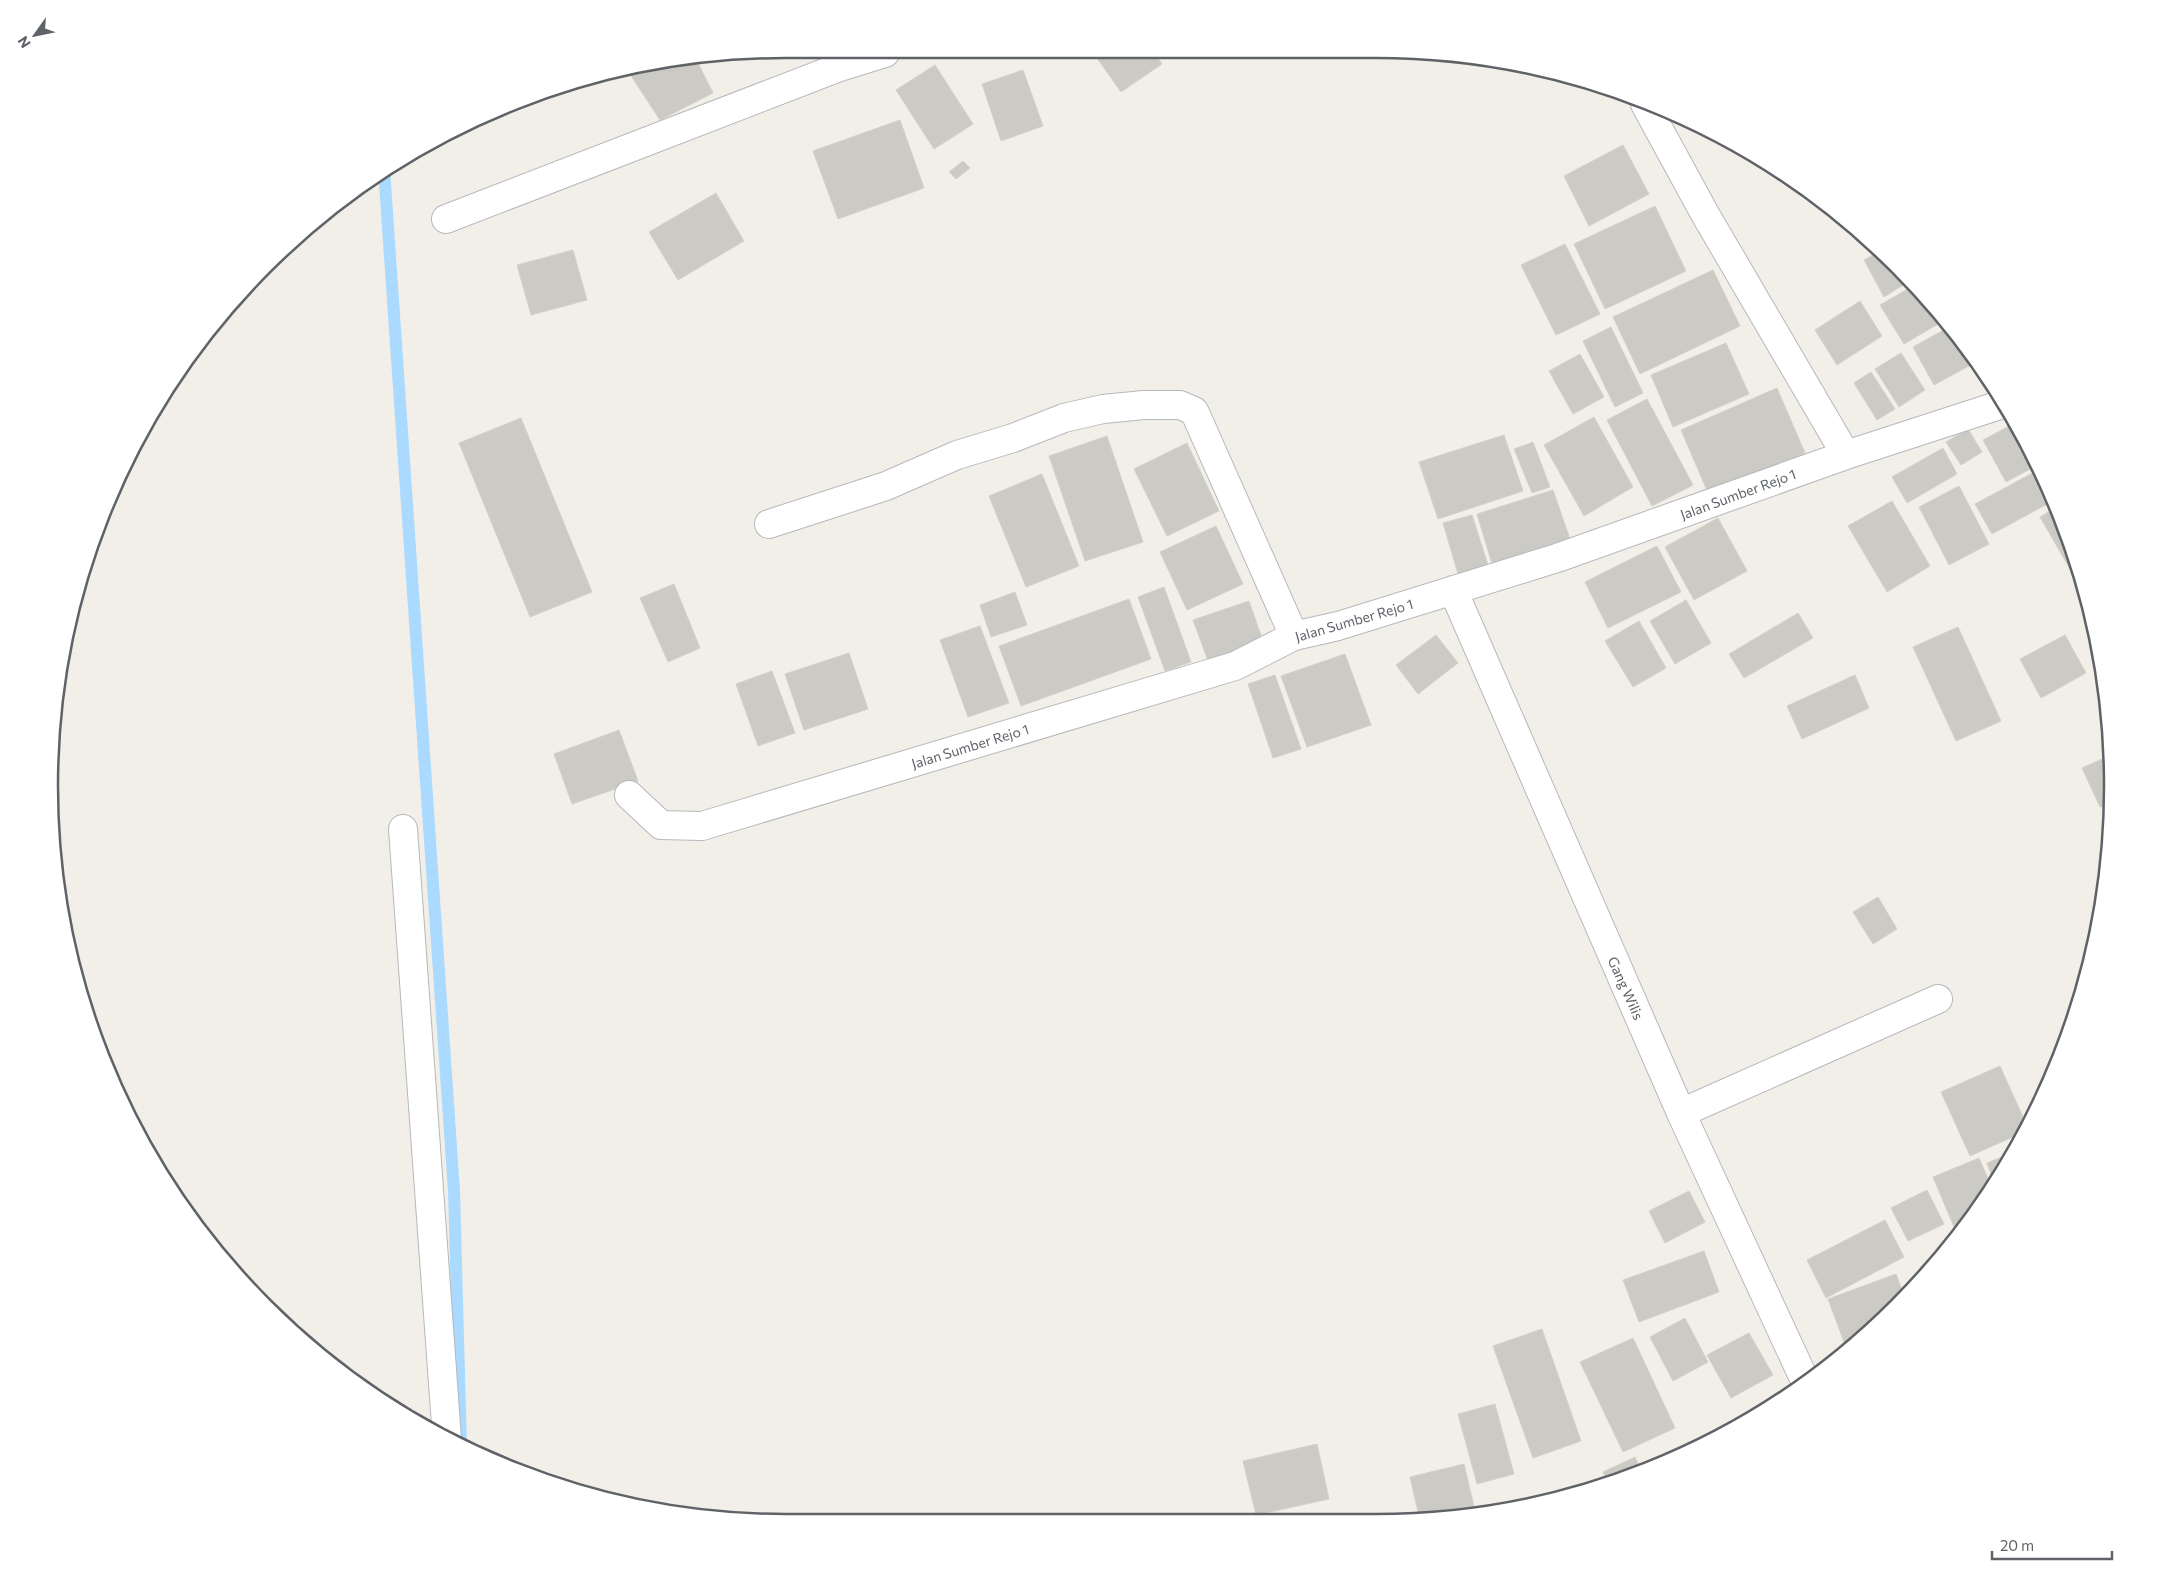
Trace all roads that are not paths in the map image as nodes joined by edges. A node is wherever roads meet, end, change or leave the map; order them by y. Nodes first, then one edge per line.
1 (869, 58) edge
2 (1651, 111) edge
3 (446, 219) dead end
4 (1997, 406) edge
5 (1846, 455) junction
6 (768, 524) dead end
7 (1453, 590) junction
8 (1294, 636) junction
9 (629, 795) dead end
10 (403, 829) dead end
11 (1938, 999) dead end
12 (1681, 1113) junction
13 (1803, 1376) edge
14 (446, 1429) edge

1 - 3 street
2 - 5 street
4 - 5 street, Jalan Sumber Rejo 1
5 - 7 street, Jalan Sumber Rejo 1
6 - 8 street
7 - 8 street, Jalan Sumber Rejo 1
7 - 12 street, Gang Wilis
8 - 9 street, Jalan Sumber Rejo 1
10 - 14 street
11 - 12 street
12 - 13 street, Gang Wilis

